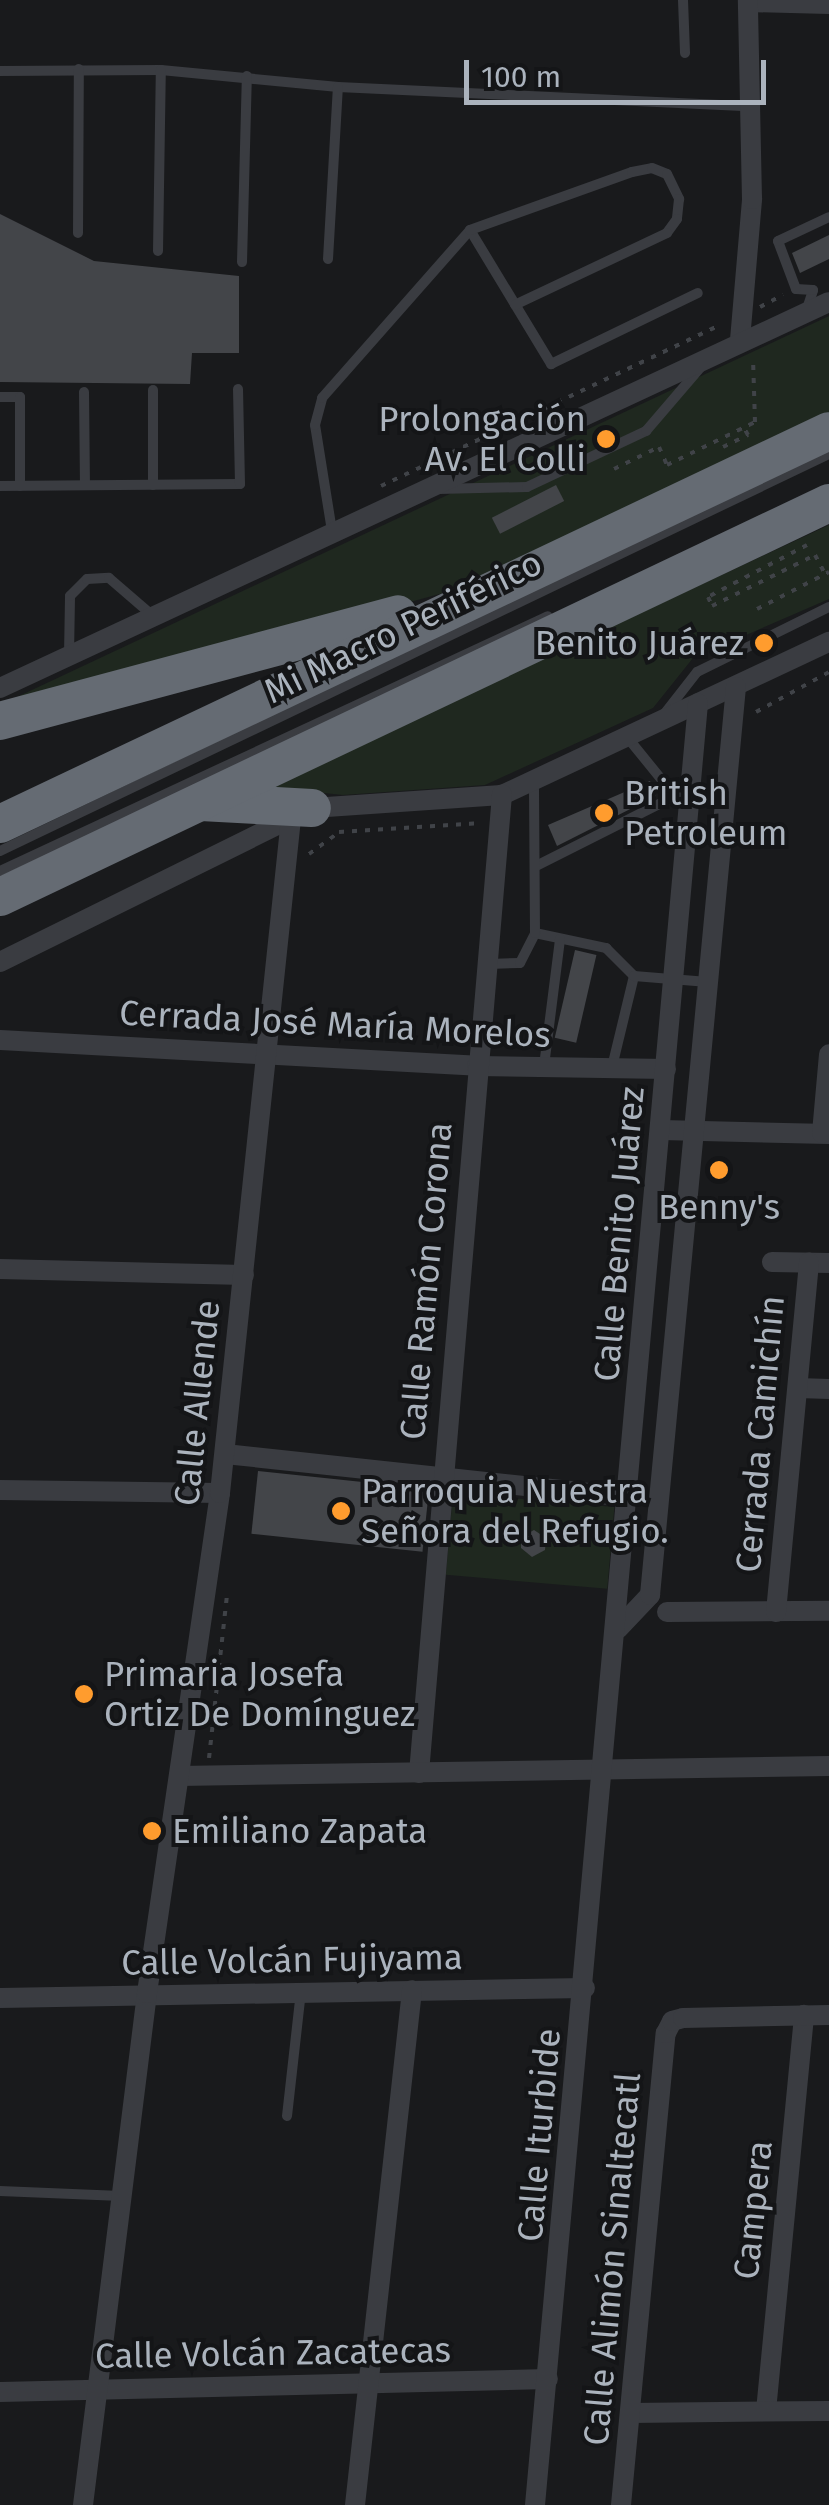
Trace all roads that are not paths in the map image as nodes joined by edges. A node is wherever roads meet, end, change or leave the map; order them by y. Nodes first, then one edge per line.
1 (683, 0) edge
2 (748, 1) edge
3 (829, 4) edge
4 (685, 53) dead end
5 (79, 70) junction
6 (162, 70) junction
7 (0, 71) edge
8 (247, 76) junction
9 (338, 87) junction
10 (748, 106) junction
11 (829, 217) edge
12 (470, 230) junction
13 (78, 233) dead end
14 (158, 251) dead end
15 (328, 259) dead end
16 (242, 262) dead end
17 (698, 293) dead end
18 (829, 302) edge
19 (515, 304) junction
20 (806, 312) junction
21 (746, 338) junction
22 (714, 352) junction
23 (238, 389) dead end
24 (153, 390) dead end
25 (84, 392) dead end
26 (0, 397) edge
27 (829, 431) edge
28 (829, 454) edge
29 (85, 485) junction
30 (153, 485) junction
31 (0, 486) edge
32 (20, 486) junction
33 (829, 486) edge
34 (422, 489) junction
35 (829, 503) edge
36 (759, 519) dead end
37 (330, 522) junction
38 (511, 581) junction
39 (829, 607) edge
40 (564, 609) dead end
41 (153, 616) junction
42 (829, 642) edge
43 (69, 656) junction
44 (736, 686) junction
45 (0, 688) edge
46 (698, 703) junction
47 (0, 722) edge
48 (658, 722) junction
49 (626, 736) junction
50 (534, 780) junction
51 (683, 792) junction
52 (502, 795) junction
53 (199, 802) junction
54 (302, 813) junction
55 (0, 824) edge
56 (0, 850) edge
57 (538, 865) junction
58 (0, 871) edge
59 (0, 897) edge
60 (536, 933) junction
61 (560, 940) junction
62 (0, 962) edge
63 (487, 964) junction
64 (634, 976) junction
65 (674, 979) junction
66 (708, 982) junction
67 (0, 1040) edge
68 (268, 1053) junction
69 (829, 1054) edge
70 (478, 1066) junction
71 (544, 1067) junction
72 (612, 1067) junction
73 (666, 1068) junction
74 (661, 1130) junction
75 (694, 1131) junction
76 (826, 1134) edge
77 (772, 1262) dead end
78 (819, 1263) edge
79 (0, 1270) edge
80 (244, 1275) junction
81 (798, 1388) junction
82 (829, 1389) edge
83 (225, 1454) junction
84 (440, 1481) junction
85 (0, 1490) edge
86 (220, 1493) junction
87 (629, 1497) junction
88 (829, 1611) edge
89 (667, 1612) dead end
90 (776, 1612) junction
91 (618, 1629) junction
92 (829, 1766) edge
93 (606, 1771) junction
94 (419, 1773) junction
95 (179, 1776) junction
96 (585, 1988) junction
97 (412, 1990) junction
98 (302, 1992) junction
99 (147, 1994) junction
100 (0, 1998) edge
101 (829, 2014) edge
102 (804, 2015) junction
103 (287, 2116) dead end
104 (0, 2192) edge
105 (121, 2196) junction
106 (548, 2380) junction
107 (368, 2384) junction
108 (96, 2390) junction
109 (0, 2392) edge
110 (766, 2411) junction
111 (829, 2411) edge
112 (630, 2413) junction
113 (84, 2505) edge
114 (355, 2505) edge
115 (536, 2505) edge
116 (621, 2505) edge

1 - 4 lane
2 - 3 street
2 - 10 street
5 - 6 lane
5 - 7 lane
5 - 13 lane
6 - 8 lane
6 - 14 lane
8 - 9 lane
8 - 16 lane
9 - 10 lane
9 - 15 lane
10 - 21 street
11 - 20 lane
12 - 19 lane
12 - 19 lane
12 - 37 lane
17 - 19 lane
18 - 20 street
20 - 21 street
21 - 22 street
22 - 34 street
22 - 34 lane
23 - 30 lane
24 - 30 lane
25 - 29 lane
26 - 32 lane
27 - 38 highway
28 - 56 lane, Mi Macro Periférico
29 - 30 lane
29 - 32 lane
31 - 32 lane
33 - 36 lane
34 - 37 street
35 - 53 highway
37 - 41 street
38 - 47 highway
38 - 55 highway
39 - 48 lane
40 - 58 lane, Mi Macro Periférico
41 - 43 street
41 - 43 lane
42 - 44 street
43 - 45 street
44 - 46 street
44 - 66 street, Calle Benito Juárez
46 - 48 street
46 - 51 street, Calle Benito Juárez
48 - 49 street
49 - 50 street
49 - 51 lane
50 - 52 street
50 - 57 lane
51 - 57 lane
51 - 65 street, Calle Benito Juárez
52 - 54 street
52 - 63 street, Calle Ramón Corona
53 - 54 highway
53 - 59 highway
54 - 62 street
54 - 68 street, Calle Allende
57 - 60 lane
60 - 61 lane
60 - 63 lane
61 - 64 lane
61 - 71 lane
63 - 70 street, Calle Ramón Corona
64 - 65 lane
64 - 72 lane
65 - 66 lane
65 - 73 street, Calle Benito Juárez
66 - 75 street, Calle Benito Juárez
67 - 68 street, Cerrada José María Morelos
68 - 70 street, Cerrada José María Morelos
68 - 80 street, Calle Allende
69 - 76 street
70 - 71 street, Cerrada José María Morelos
70 - 84 street, Calle Ramón Corona
71 - 72 street, Cerrada José María Morelos
72 - 73 street, Cerrada José María Morelos
73 - 74 street, Calle Benito Juárez
74 - 75 street
74 - 87 street, Calle Benito Juárez
75 - 76 street
75 - 91 street, Calle Benito Juárez
77 - 78 street
78 - 81 street, Cerrada Camichín
79 - 80 street
80 - 83 street, Calle Allende
81 - 82 street
81 - 90 street, Cerrada Camichín
83 - 84 street
83 - 86 street, Calle Allende
84 - 87 street
84 - 94 street, Calle Ramón Corona
85 - 86 street
86 - 95 street, Calle Allende
87 - 91 street, Calle Benito Juárez
88 - 90 street
89 - 90 street
91 - 93 street, Calle Benito Juárez
92 - 93 street
93 - 94 street
93 - 96 street, Calle Iturbide
94 - 95 street
95 - 99 street, Calle Allende
96 - 97 street, Calle Volcán Fujiyama
96 - 106 street, Calle Iturbide
97 - 98 street, Calle Volcán Fujiyama
97 - 107 street
98 - 99 street, Calle Volcán Fujiyama
98 - 103 lane
99 - 100 street, Calle Volcán Fujiyama
99 - 105 street, Calle Allende
101 - 102 street
102 - 110 street, Campera
102 - 112 street, Calle Alimón Sinaltecatl
104 - 105 lane
105 - 108 street, Calle Allende
106 - 107 street, Calle Volcán Zacatecas
106 - 115 street, Calle Iturbide
107 - 108 street, Calle Volcán Zacatecas
107 - 114 street
108 - 109 street, Calle Volcán Zacatecas
108 - 113 street, Calle Allende
110 - 111 street
110 - 112 street
112 - 116 street, Calle Alimón Sinaltecatl

